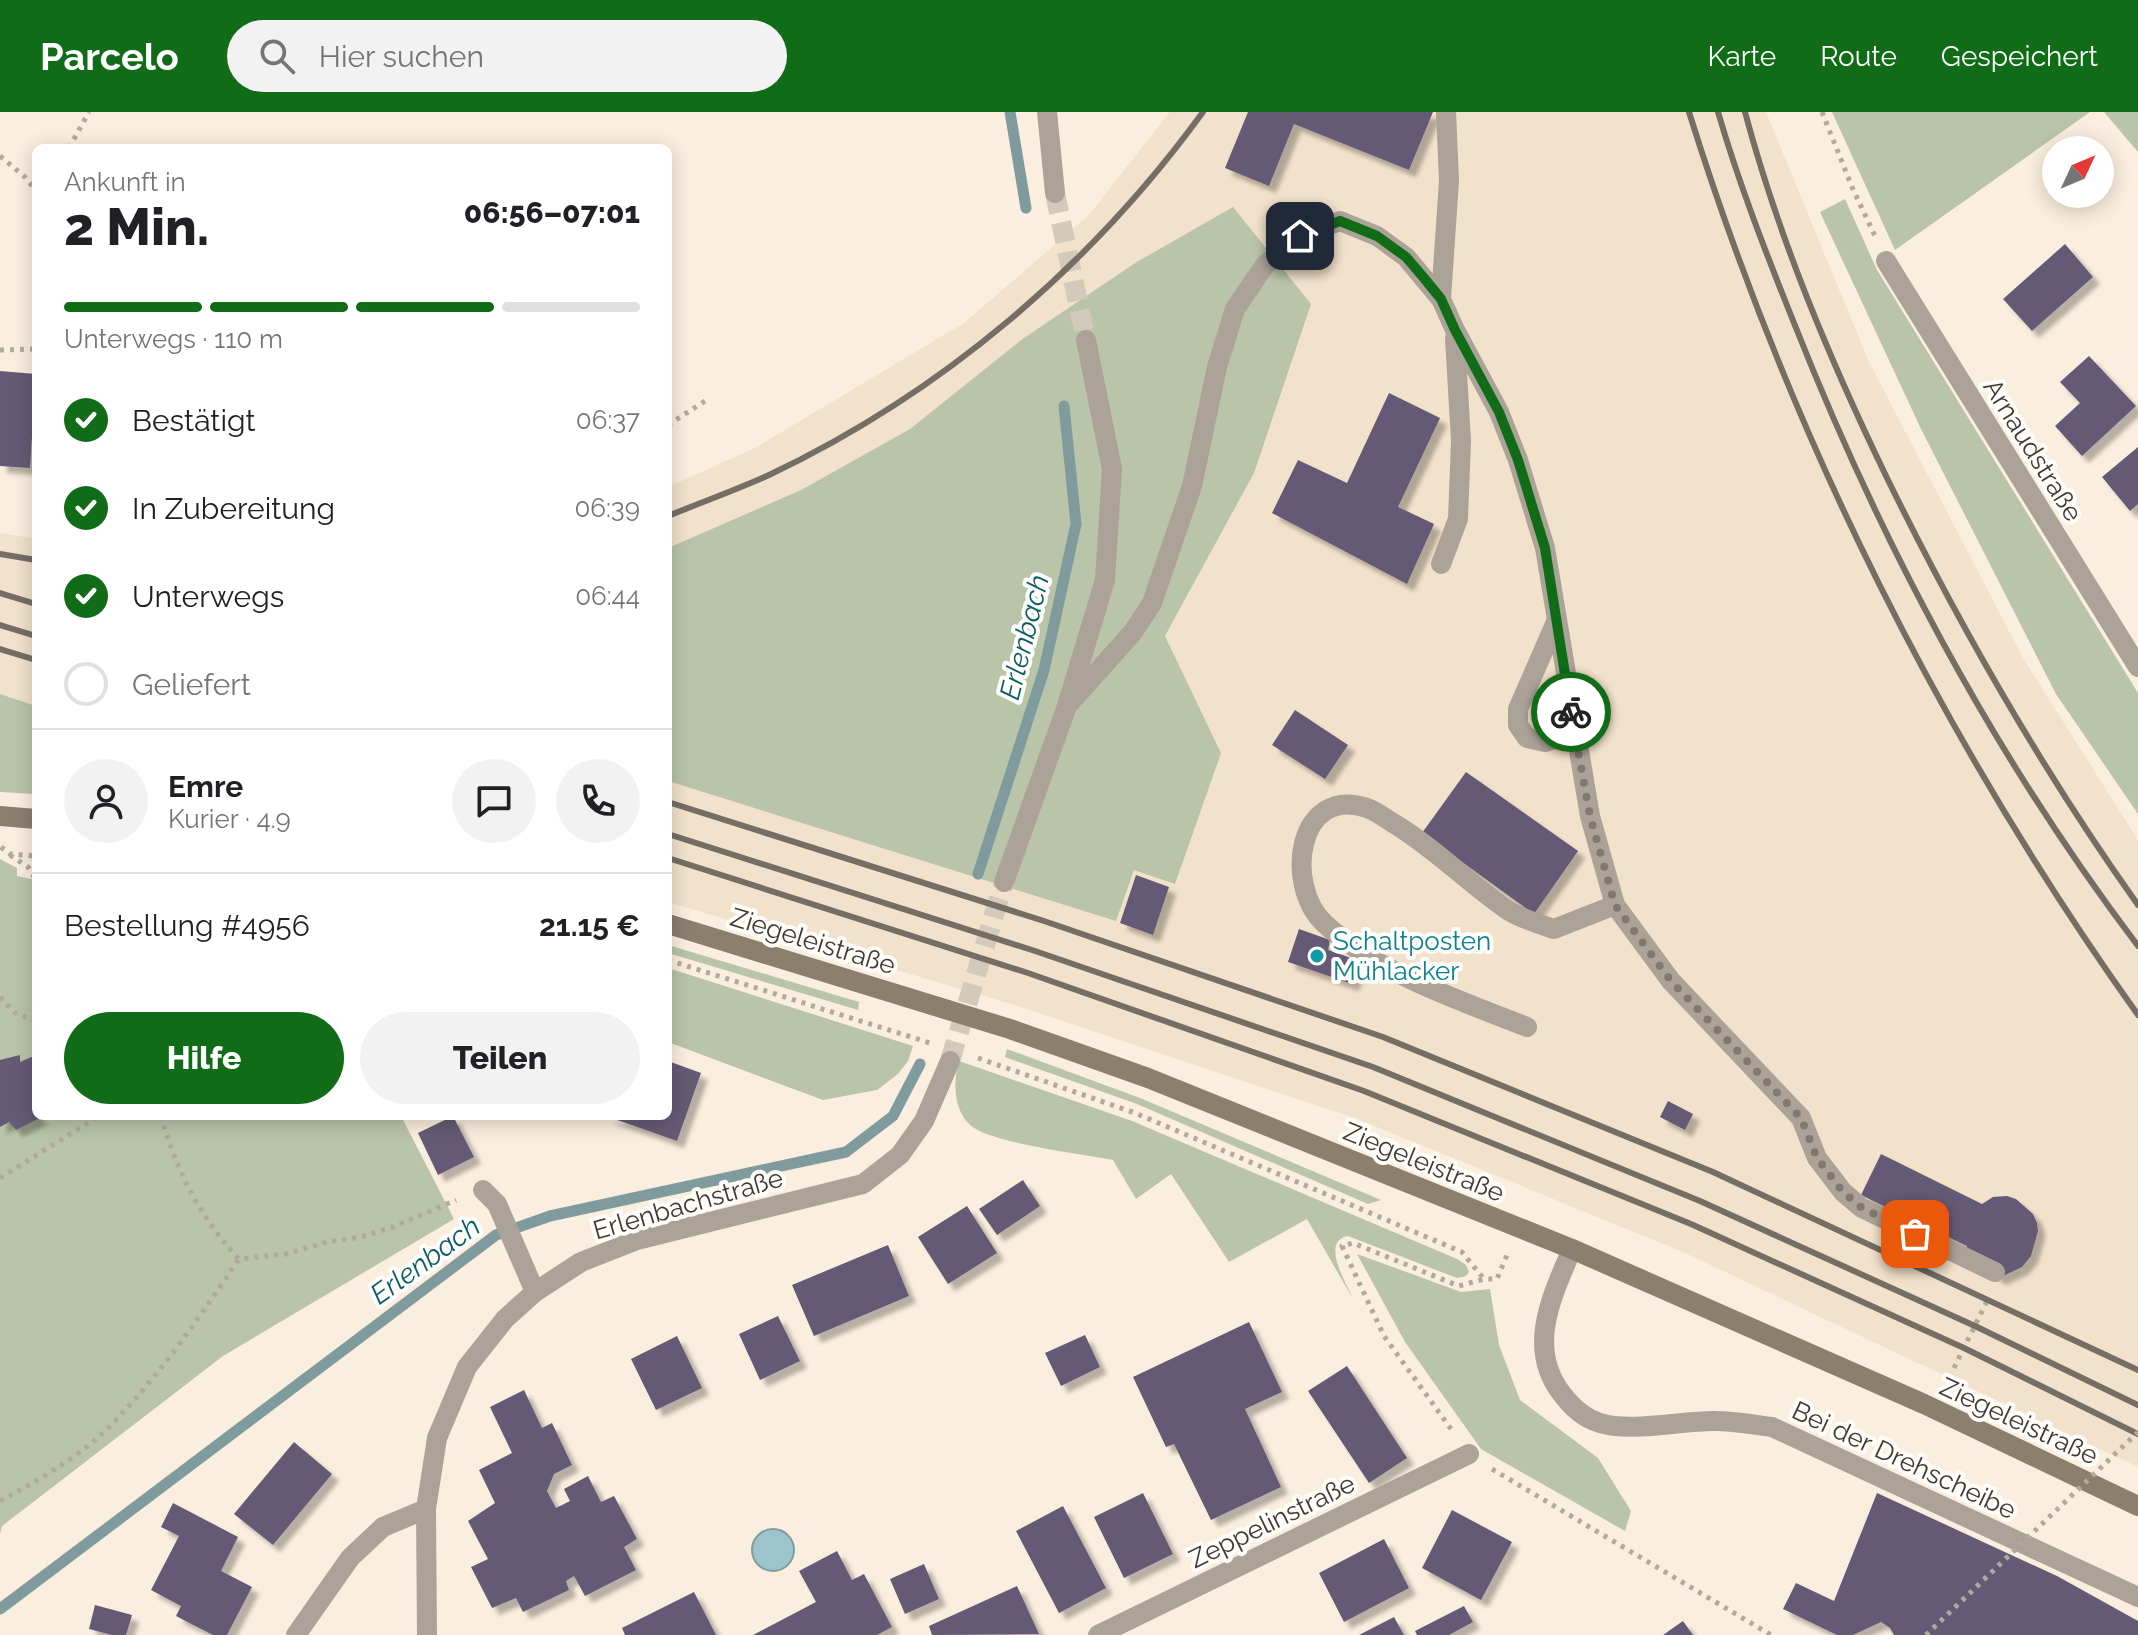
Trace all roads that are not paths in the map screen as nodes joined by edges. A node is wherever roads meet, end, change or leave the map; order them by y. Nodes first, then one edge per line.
1 (1047, 112) edge
2 (1446, 112) edge
3 (1055, 193) tunnel mouth
4 (1886, 261) road end
5 (1441, 299) junction
6 (1455, 330) junction
7 (1086, 340) tunnel mouth
8 (1441, 564) dead end
9 (1556, 622) junction
10 (2138, 667) edge
11 (1067, 706) junction
12 (1575, 732) junction
13 (0, 816) edge
14 (32, 819) edge
15 (1004, 882) tunnel mouth
16 (1615, 905) junction
17 (672, 925) edge
18 (1527, 1027) dead end
19 (943, 1053) tunnel mouth
20 (490, 1197) road end
21 (1572, 1249) junction
22 (1995, 1272) road end
23 (535, 1292) junction
24 (1469, 1454) road end
25 (2138, 1506) edge
26 (426, 1509) junction
27 (2138, 1597) edge
28 (296, 1635) edge
29 (427, 1635) edge
30 (1098, 1635) edge

1 - 3 street
2 - 5 street
4 - 10 street, Arnaudstraße
5 - 6 street
5 - 11 street
6 - 8 street
6 - 9 street
7 - 11 street
9 - 12 street
9 - 12 street
11 - 15 street
12 - 16 street
13 - 14 street
16 - 18 street
16 - 22 street
17 - 21 street, Ziegeleistraße
19 - 23 street, Erlenbachstraße
20 - 23 street
21 - 25 street, Ziegeleistraße
21 - 27 street, Bei der Drehscheibe
23 - 26 street, Erlenbachstraße
24 - 30 street, Zeppelinstraße
26 - 28 street
26 - 29 street, Erlenbachstraße

